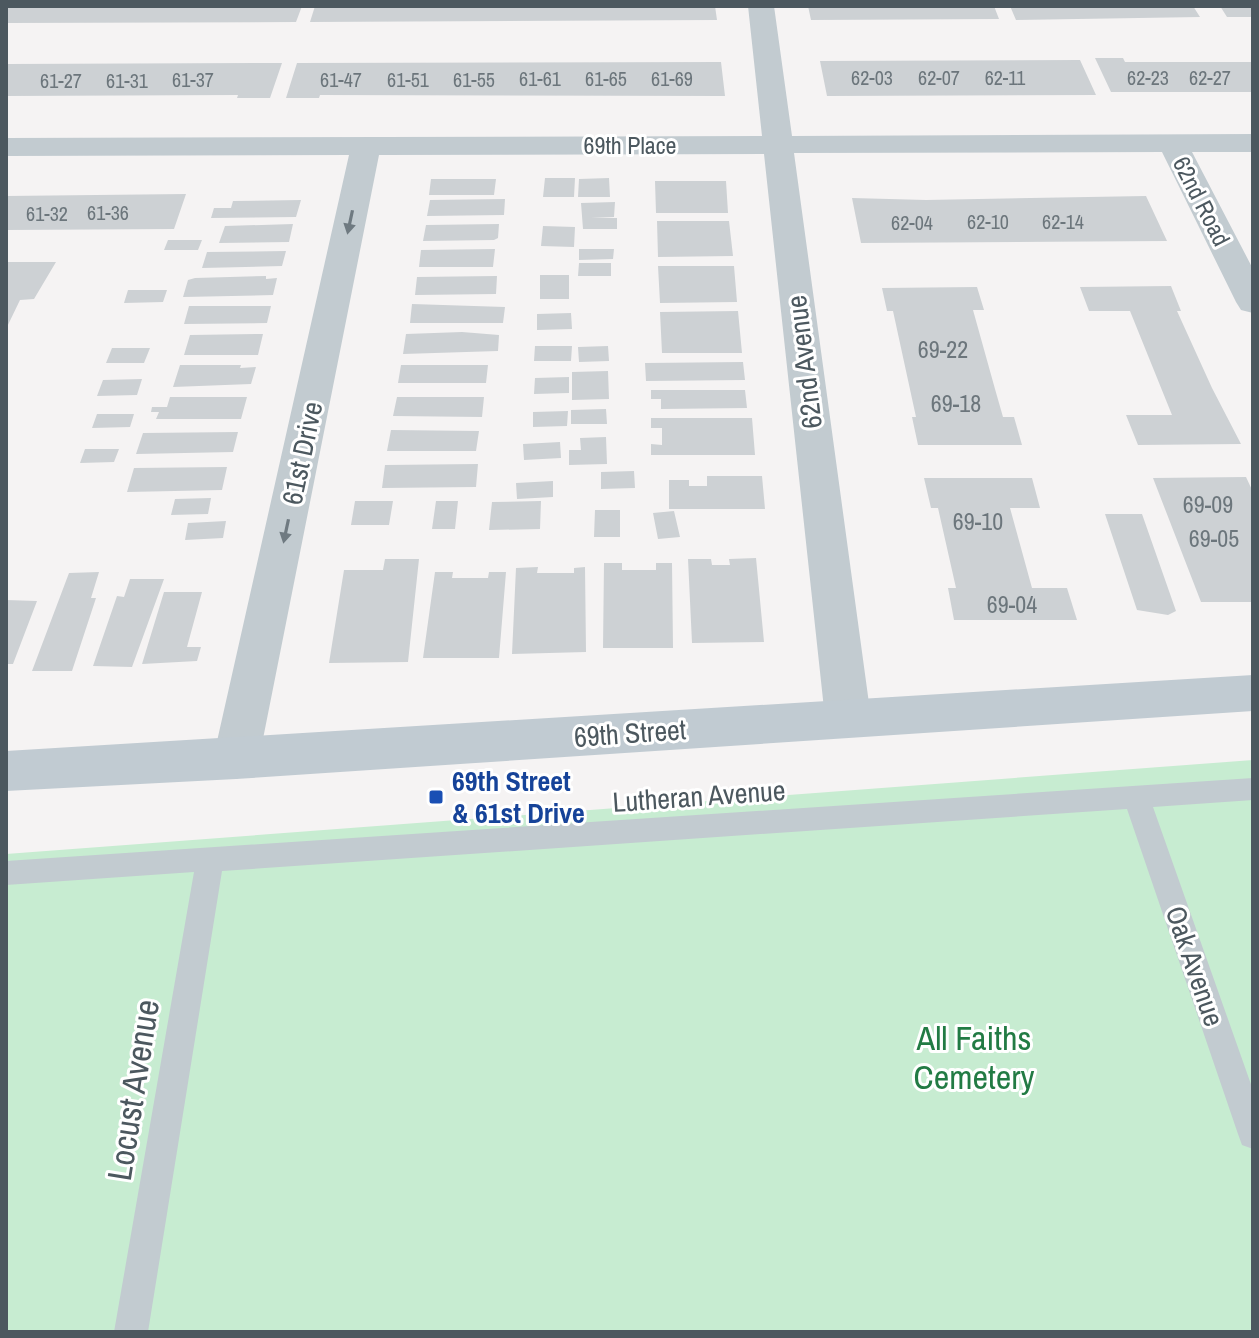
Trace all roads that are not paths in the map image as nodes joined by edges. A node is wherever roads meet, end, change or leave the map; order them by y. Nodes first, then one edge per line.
1 (761, 6) edge
2 (1172, 143) junction
3 (1253, 143) edge
4 (778, 145) junction
5 (366, 146) junction
6 (6, 147) edge
7 (1253, 302) edge
8 (1253, 693) edge
9 (848, 718) junction
10 (236, 759) junction
11 (6, 771) edge
12 (1253, 789) edge
13 (1137, 799) junction
14 (210, 860) junction
15 (6, 873) edge
16 (1253, 1134) edge
17 (131, 1332) edge

1 - 4 street, 62nd Avenue
2 - 3 street, 69th Place
2 - 4 street, 69th Place
2 - 7 street, 62nd Road
4 - 5 street, 69th Place
4 - 9 street, 62nd Avenue
5 - 6 street, 69th Place
5 -> 10 street, 61st Drive
8 - 9 main road, 69th Street
9 - 10 main road, 69th Street
10 - 11 main road, 69th Street
12 - 13 lane, Lutheran Avenue
13 - 14 lane, Lutheran Avenue
13 - 16 lane, Oak Avenue
14 - 15 lane, Lutheran Avenue
14 - 17 lane, Locust Avenue

